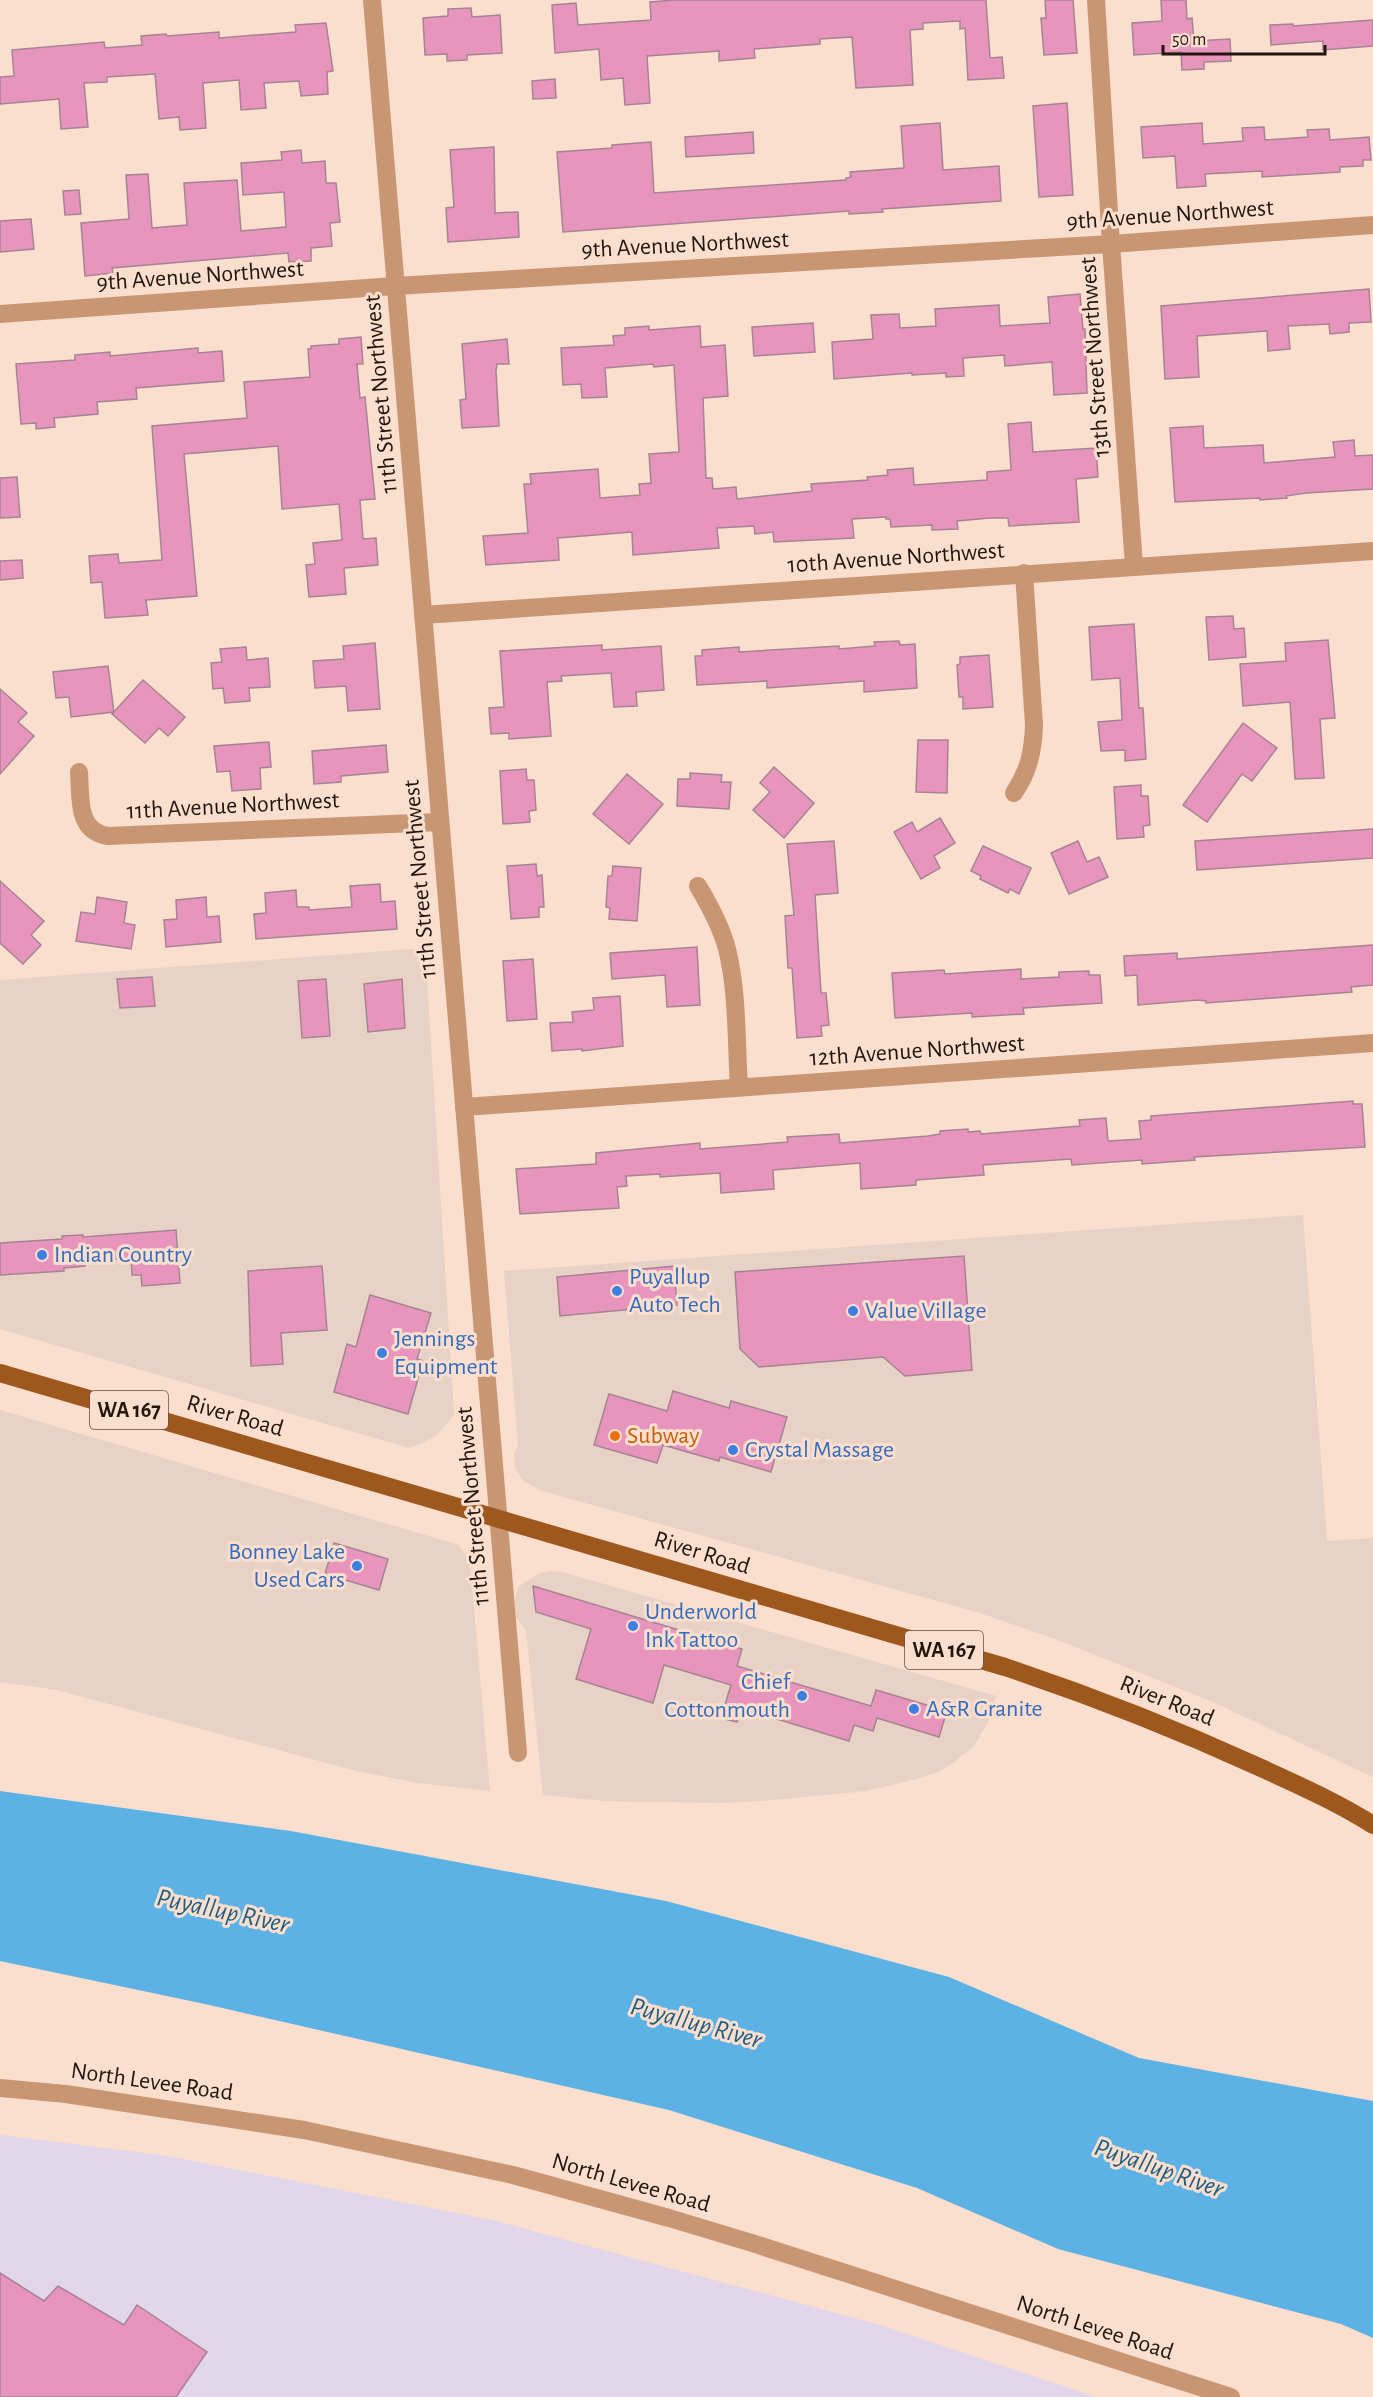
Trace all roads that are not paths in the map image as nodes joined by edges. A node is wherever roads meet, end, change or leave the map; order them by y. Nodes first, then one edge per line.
1 (372, 0) edge
2 (1096, 0) edge
3 (1373, 225) edge
4 (1111, 244) junction
5 (396, 286) junction
6 (0, 314) edge
7 (1373, 551) edge
8 (1134, 566) junction
9 (1024, 573) junction
10 (423, 615) junction
11 (80, 772) dead end
12 (1014, 793) dead end
13 (439, 822) junction
14 (698, 886) dead end
15 (1373, 1043) edge
16 (739, 1087) junction
17 (464, 1107) junction
18 (0, 1373) edge
19 (498, 1518) junction
20 (518, 1753) dead end
21 (1373, 1825) edge
22 (0, 2088) edge
23 (1231, 2397) edge

1 - 5 street, 11th Street Northwest
2 - 4 street, 13th Street Northwest
3 - 4 street, 9th Avenue Northwest
4 - 5 street, 9th Avenue Northwest
4 - 8 street, 13th Street Northwest
5 - 6 street, 9th Avenue Northwest
5 - 10 street, 11th Street Northwest
7 - 8 street, 10th Avenue Northwest
8 - 9 street, 10th Avenue Northwest
9 - 10 street, 10th Avenue Northwest
9 - 12 street
10 - 13 street, 11th Street Northwest
11 - 13 street, 11th Avenue Northwest
13 - 17 street, 11th Street Northwest
14 - 16 street
15 - 16 street, 12th Avenue Northwest
16 - 17 street, 12th Avenue Northwest
17 - 19 street, 11th Street Northwest
18 - 19 main road, River Road / WA 167
19 - 20 street, 11th Street Northwest
19 - 21 main road, River Road / WA 167
22 - 23 street, North Levee Road

